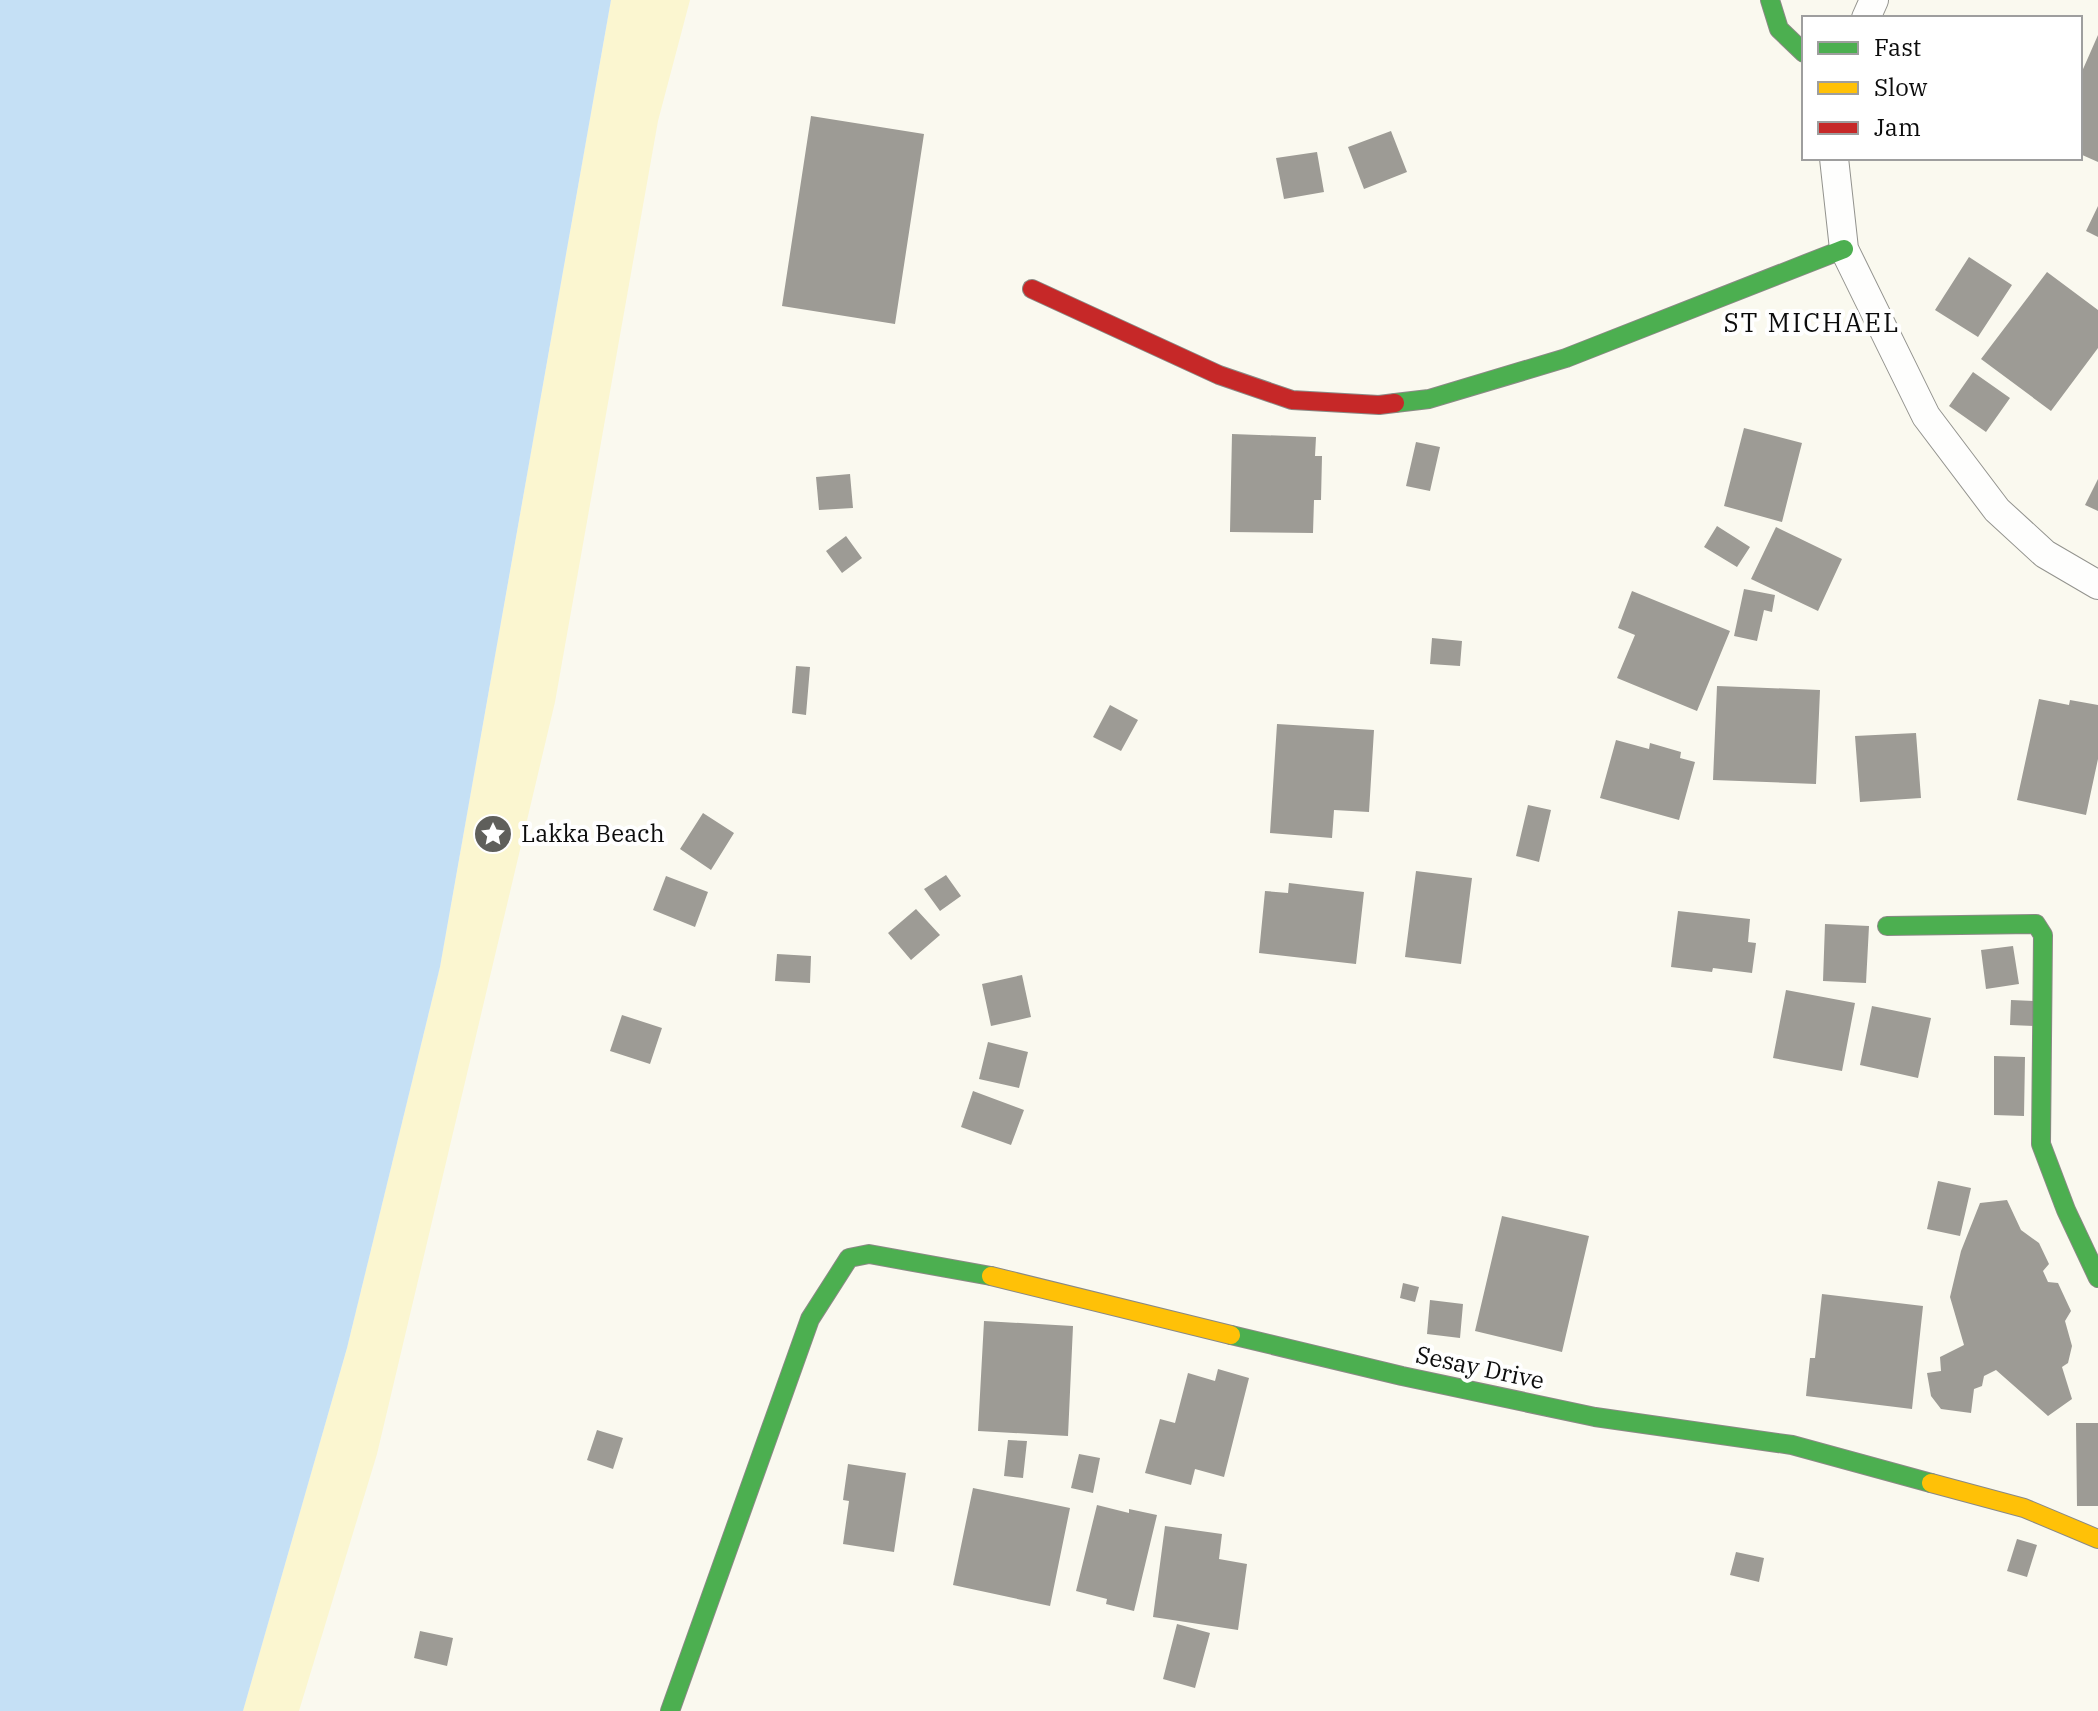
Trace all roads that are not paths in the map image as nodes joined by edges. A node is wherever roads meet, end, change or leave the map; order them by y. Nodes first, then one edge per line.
1 (1770, 0) edge
2 (1802, 51) edge
3 (1834, 160) edge
4 (1844, 249) junction
5 (1032, 289) dead end
6 (2098, 585) edge
7 (1887, 926) dead end
8 (2098, 1278) edge
9 (2098, 1539) edge
10 (670, 1711) edge

1 - 2 street
3 - 4 street
4 - 5 street
4 - 6 street
7 - 8 street
9 - 10 street, Sesay Drive

